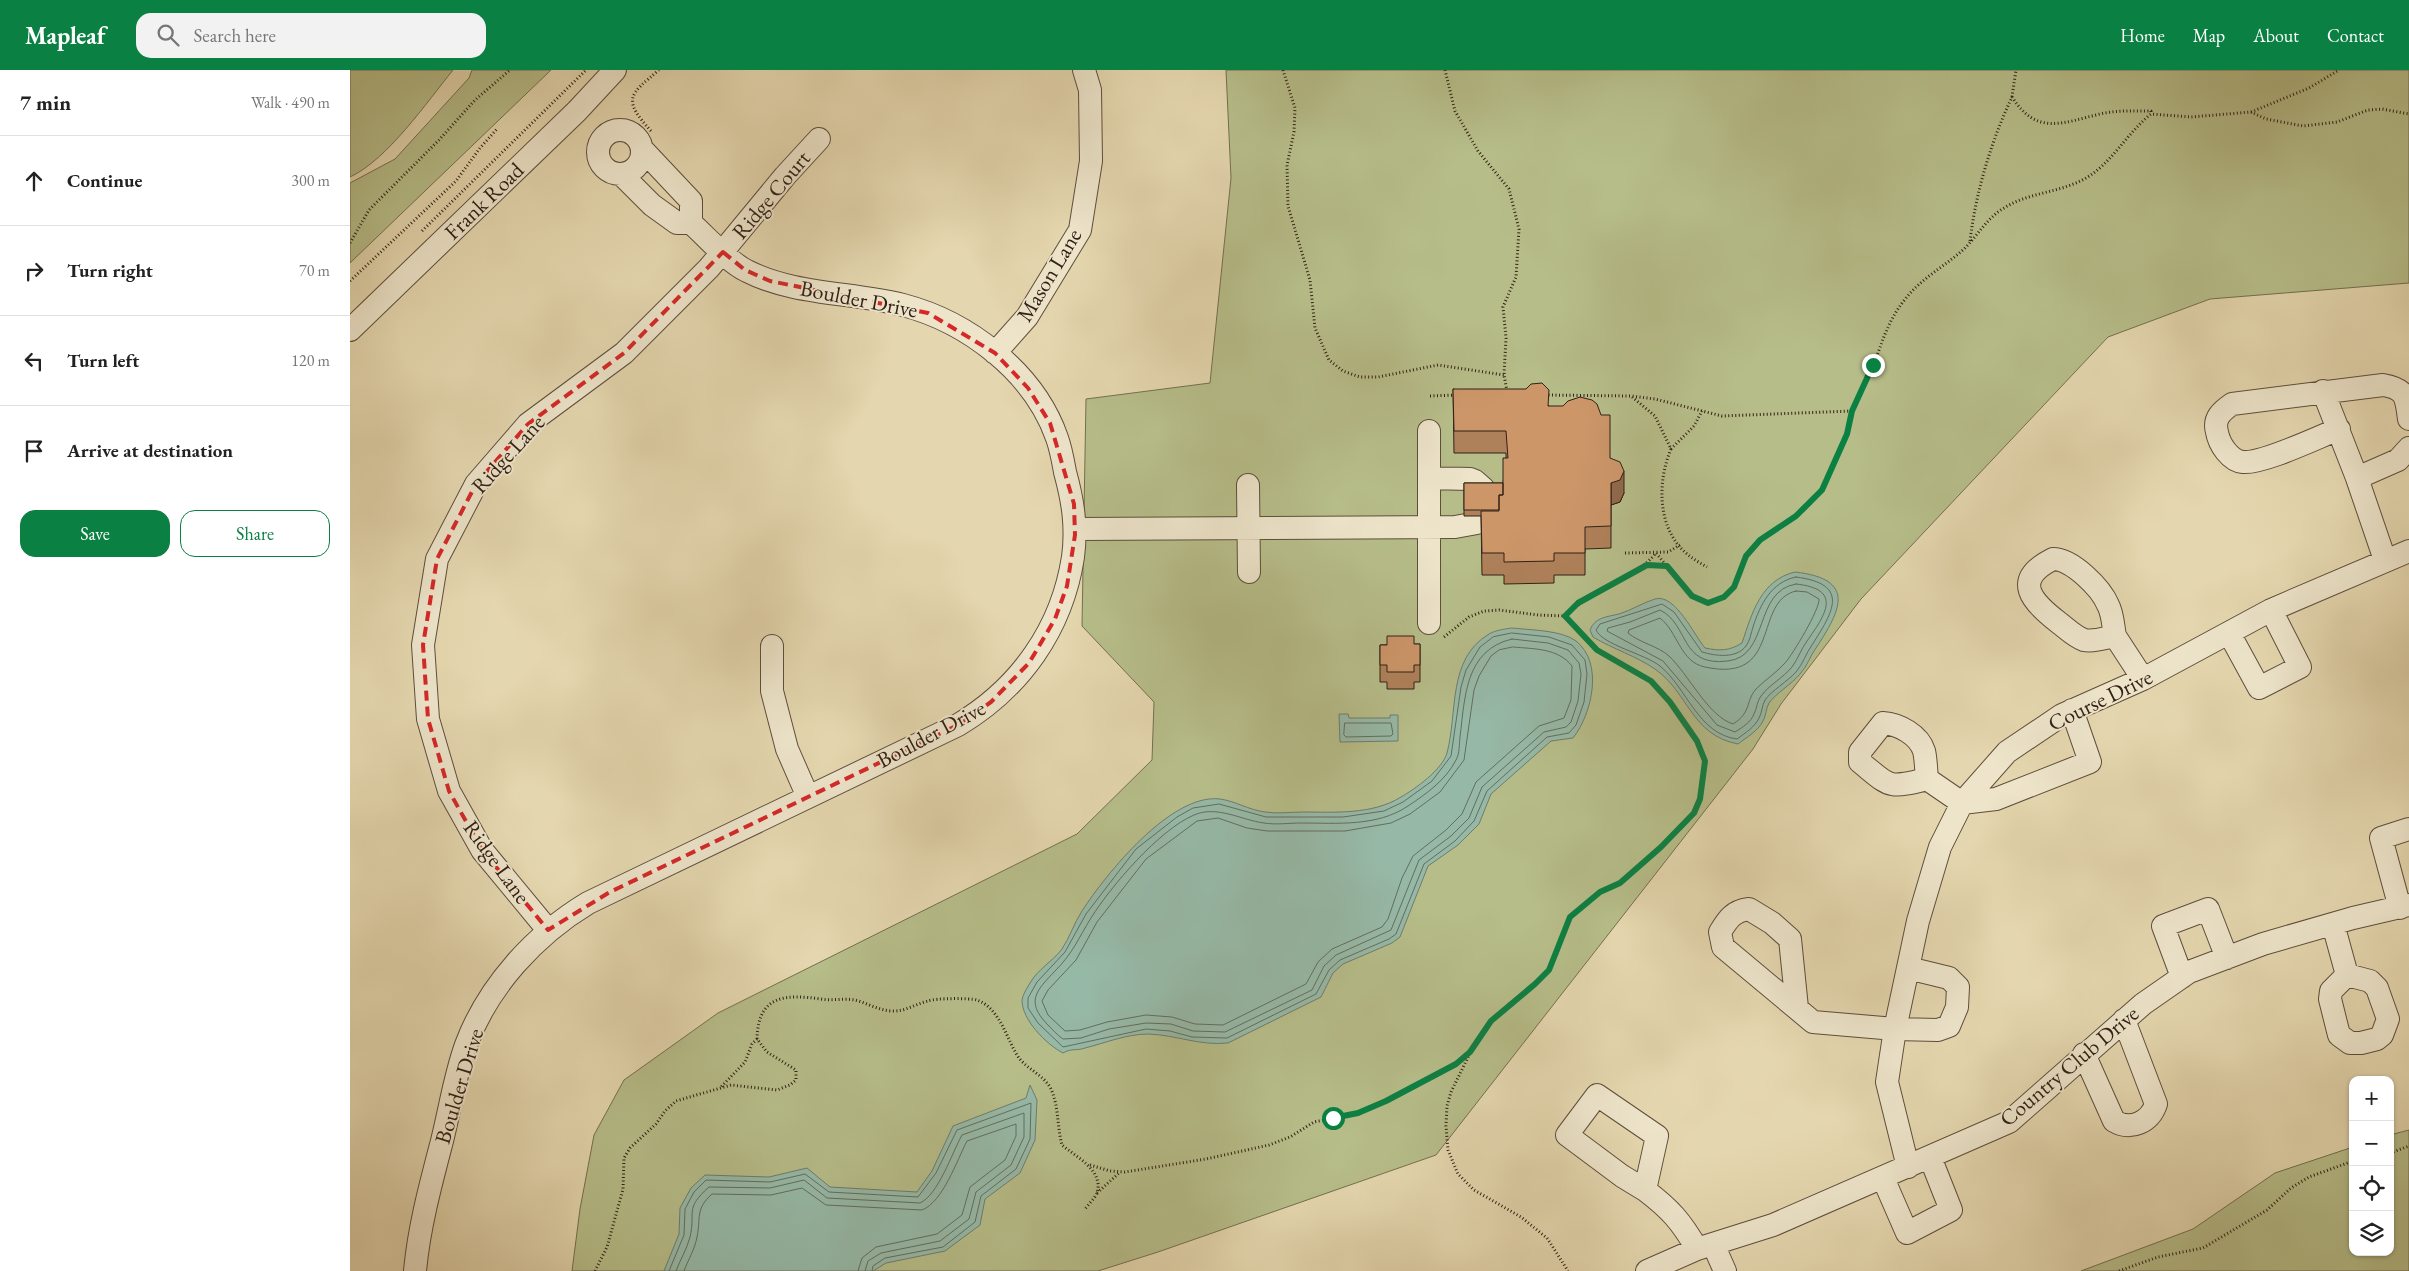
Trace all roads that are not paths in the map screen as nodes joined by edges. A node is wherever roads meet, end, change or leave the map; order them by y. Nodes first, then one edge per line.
1 (615, 70) edge
2 (1084, 70) edge
3 (577, 111) junction
4 (604, 137) junction
5 (819, 139) dead end
6 (642, 149) junction
7 (621, 174) junction
8 (691, 223) junction
9 (723, 252) junction
10 (350, 330) edge
11 (995, 352) junction
12 (2322, 391) junction
13 (2409, 419) edge
14 (2339, 429) junction
15 (1429, 430) dead end
16 (2409, 448) edge
17 (1429, 478) junction
18 (2357, 478) junction
19 (1248, 485) dead end
20 (1483, 488) edge
21 (1483, 516) edge
22 (1429, 527) junction
23 (1248, 528) junction
24 (1075, 529) junction
25 (2409, 551) edge
26 (2385, 560) junction
27 (1249, 572) dead end
28 (2271, 610) junction
29 (1435, 632) road end
30 (2229, 633) junction
31 (2115, 636) dead end
32 (772, 646) dead end
33 (2143, 679) junction
34 (2072, 710) junction
35 (1927, 779) dead end
36 (808, 797) junction
37 (1962, 803) junction
38 (2409, 829) edge
39 (2405, 907) edge
40 (2333, 924) junction
41 (548, 930) junction
42 (2227, 958) junction
43 (1908, 968) junction
44 (2347, 975) dead end
45 (2182, 977) junction
46 (1797, 1008) dead end
47 (2124, 1020) junction
48 (1895, 1029) junction
49 (2084, 1054) junction
50 (1930, 1157) junction
51 (1908, 1167) junction
52 (1883, 1178) junction
53 (1644, 1190) dead end
54 (1705, 1246) junction
55 (1660, 1268) edge
56 (415, 1271) edge
57 (1725, 1271) edge

1 - 3 street, Frank Road
2 - 11 street, Mason Lane
3 - 4 street
3 - 10 street, Frank Road
4 - 6 street
4 - 7 street, Boulder Drive
5 - 9 street, Ridge Court
6 - 7 street
6 - 8 street
7 - 8 street, Boulder Drive
8 - 9 street, Boulder Drive
9 - 11 street, Boulder Drive
9 - 41 street, Ridge Lane
11 - 24 street, Boulder Drive
12 - 13 street
12 - 14 street
12 - 14 street
14 - 18 street
15 - 17 street
16 - 18 street
17 - 20 street
17 - 22 street
18 - 26 street
19 - 23 street
21 - 22 street
22 - 23 street
22 - 29 street
23 - 24 street
23 - 27 street
24 - 36 street, Boulder Drive
25 - 26 street, Course Drive
26 - 28 street, Course Drive
28 - 30 street, Course Drive
28 - 30 street
30 - 33 street, Course Drive
31 - 33 street
32 - 36 street
33 - 34 street, Course Drive
34 - 37 street, Course Drive
34 - 37 street
35 - 37 street
36 - 41 street, Boulder Drive
37 - 43 street, Course Drive
38 - 39 street
39 - 40 street, Country Club Drive
40 - 42 street, Country Club Drive
40 - 44 street
41 - 56 street, Boulder Drive
42 - 45 street, Country Club Drive
42 - 45 street
43 - 48 street, Course Drive
43 - 48 street
45 - 47 street, Country Club Drive
46 - 48 street
47 - 49 street, Country Club Drive
47 - 49 street
48 - 51 street, Course Drive
49 - 50 street, Country Club Drive
50 - 51 street, Country Club Drive
50 - 52 street
51 - 52 street, Country Club Drive
52 - 54 street, Country Club Drive
53 - 54 street
54 - 55 street, Country Club Drive
54 - 57 street

